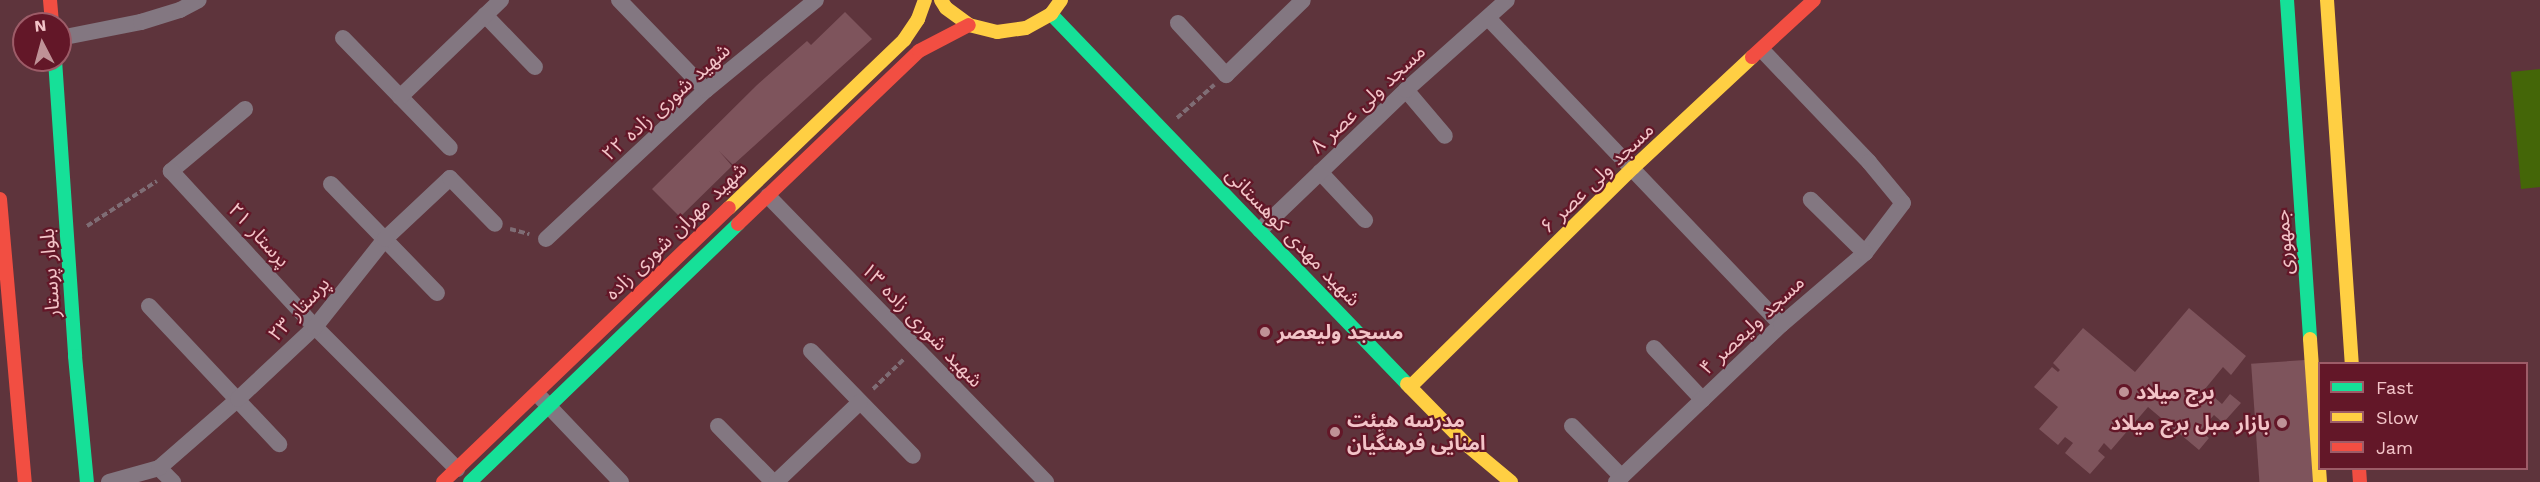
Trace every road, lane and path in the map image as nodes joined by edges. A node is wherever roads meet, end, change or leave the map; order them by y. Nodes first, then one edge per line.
1 (199, 0) edge
2 (501, 0) edge
3 (619, 0) edge
4 (816, 0) edge
5 (925, 0) edge
6 (941, 0) edge
7 (1061, 0) edge
8 (1303, 0) edge
9 (1507, 0) edge
10 (1814, 0) edge
11 (2287, 0) edge
12 (2327, 0) edge
13 (1051, 14) junction
14 (485, 15) junction
15 (1488, 18) junction
16 (1178, 23) dead end
17 (969, 25) junction
18 (72, 36) edge
19 (343, 38) dead end
20 (1762, 50) junction
21 (535, 67) dead end
22 (56, 72) edge
23 (1227, 75) junction
24 (706, 90) junction
25 (1406, 90) junction
26 (400, 97) junction
27 (245, 109) dead end
28 (1164, 129) junction
29 (1444, 136) dead end
30 (450, 148) dead end
31 (1633, 168) junction
32 (171, 171) junction
33 (1320, 172) junction
34 (754, 183) junction
35 (331, 184) dead end
36 (768, 196) junction
37 (0, 199) edge
38 (1811, 200) dead end
39 (1365, 220) dead end
40 (495, 224) joint
41 (1260, 230) junction
42 (67, 239) junction
43 (385, 239) junction
44 (546, 239) joint
45 (1865, 253) junction
46 (437, 293) dead end
47 (149, 306) dead end
48 (1781, 325) junction
49 (315, 327) junction
50 (916, 348) junction
51 (1654, 348) dead end
52 (811, 351) dead end
53 (2352, 362) edge
54 (1410, 387) junction
55 (536, 393) junction
56 (238, 399) junction
57 (1703, 400) junction
58 (860, 402) junction
59 (549, 406) junction
60 (718, 426) dead end
61 (1572, 426) dead end
62 (279, 444) dead end
63 (2318, 453) edge
64 (913, 456) dead end
65 (159, 468) junction
66 (457, 469) junction
67 (1619, 479) edge
68 (25, 482) edge
69 (87, 482) edge
70 (109, 482) edge
71 (173, 482) edge
72 (443, 482) edge
73 (470, 482) edge
74 (621, 482) edge
75 (775, 482) edge
76 (1046, 482) edge
77 (1511, 482) edge

1 - 18 street
2 - 14 street
3 - 24 street
4 - 24 street, شهید شوری زاده ۲۲
5 - 34 street, شهید مهران شوری زاده
6 - 17 street
7 - 13 street
8 - 23 street
9 - 15 street, مسجد ولی عصر ۸
10 - 20 street, مسجد ولی عصر ۶
11 - 63 street, جمهوری
12 - 53 street
13 - 17 street
13 - 28 street, شهید مهدی کوهستانی
14 - 21 street
14 - 26 street
15 - 25 street, مسجد ولی عصر ۸
15 - 31 street
16 - 23 street
17 - 36 street, شهید مهران شوری زاده
19 - 26 street
20 - 31 street, مسجد ولی عصر ۶
20 - 45 street, مسجد ولیعصر ۴
22 - 42 street, بلوار پرستار
23 - 28 path
24 - 44 street, شهید شوری زاده ۲۲
25 - 29 street
25 - 33 street, مسجد ولی عصر ۸
26 - 30 street
27 - 32 street
28 - 41 street, شهید مهدی کوهستانی
31 - 48 street
31 - 54 street, مسجد ولی عصر ۶
32 - 42 path
32 - 49 street, پرستار ۲۱
33 - 39 street
33 - 41 street, مسجد ولی عصر ۸
34 - 36 street
34 - 55 street, شهید مهران شوری زاده
35 - 43 street
36 - 50 street, شهید شوری زاده ۱۳
36 - 59 street, شهید مهران شوری زاده
37 - 68 street
38 - 45 street
40 - 43 street, پرستار ۲۳
40 - 44 path
41 - 54 street, شهید مهدی کوهستانی
42 - 69 street, بلوار پرستار
43 - 46 street
43 - 49 street, پرستار ۲۳
45 - 48 street, مسجد ولیعصر ۴
47 - 56 street
48 - 57 street, مسجد ولیعصر ۴
49 - 56 street, پرستار ۲۳
49 - 66 street, پرستار ۲۱
50 - 58 path
50 - 76 street, شهید شوری زاده ۱۳
51 - 57 street
52 - 58 street
54 - 77 street, شهید مهدی کوهستانی
55 - 59 street
55 - 66 street, شهید مهران شوری زاده
56 - 62 street
56 - 65 street, پرستار ۲۳
57 - 67 street, مسجد ولیعصر ۴
58 - 64 street
58 - 75 street
59 - 73 street, شهید مهران شوری زاده
59 - 74 street
60 - 75 street
61 - 67 street
65 - 70 street, پرستار ۲۳
65 - 71 street
66 - 72 street, شهید مهران شوری زاده

